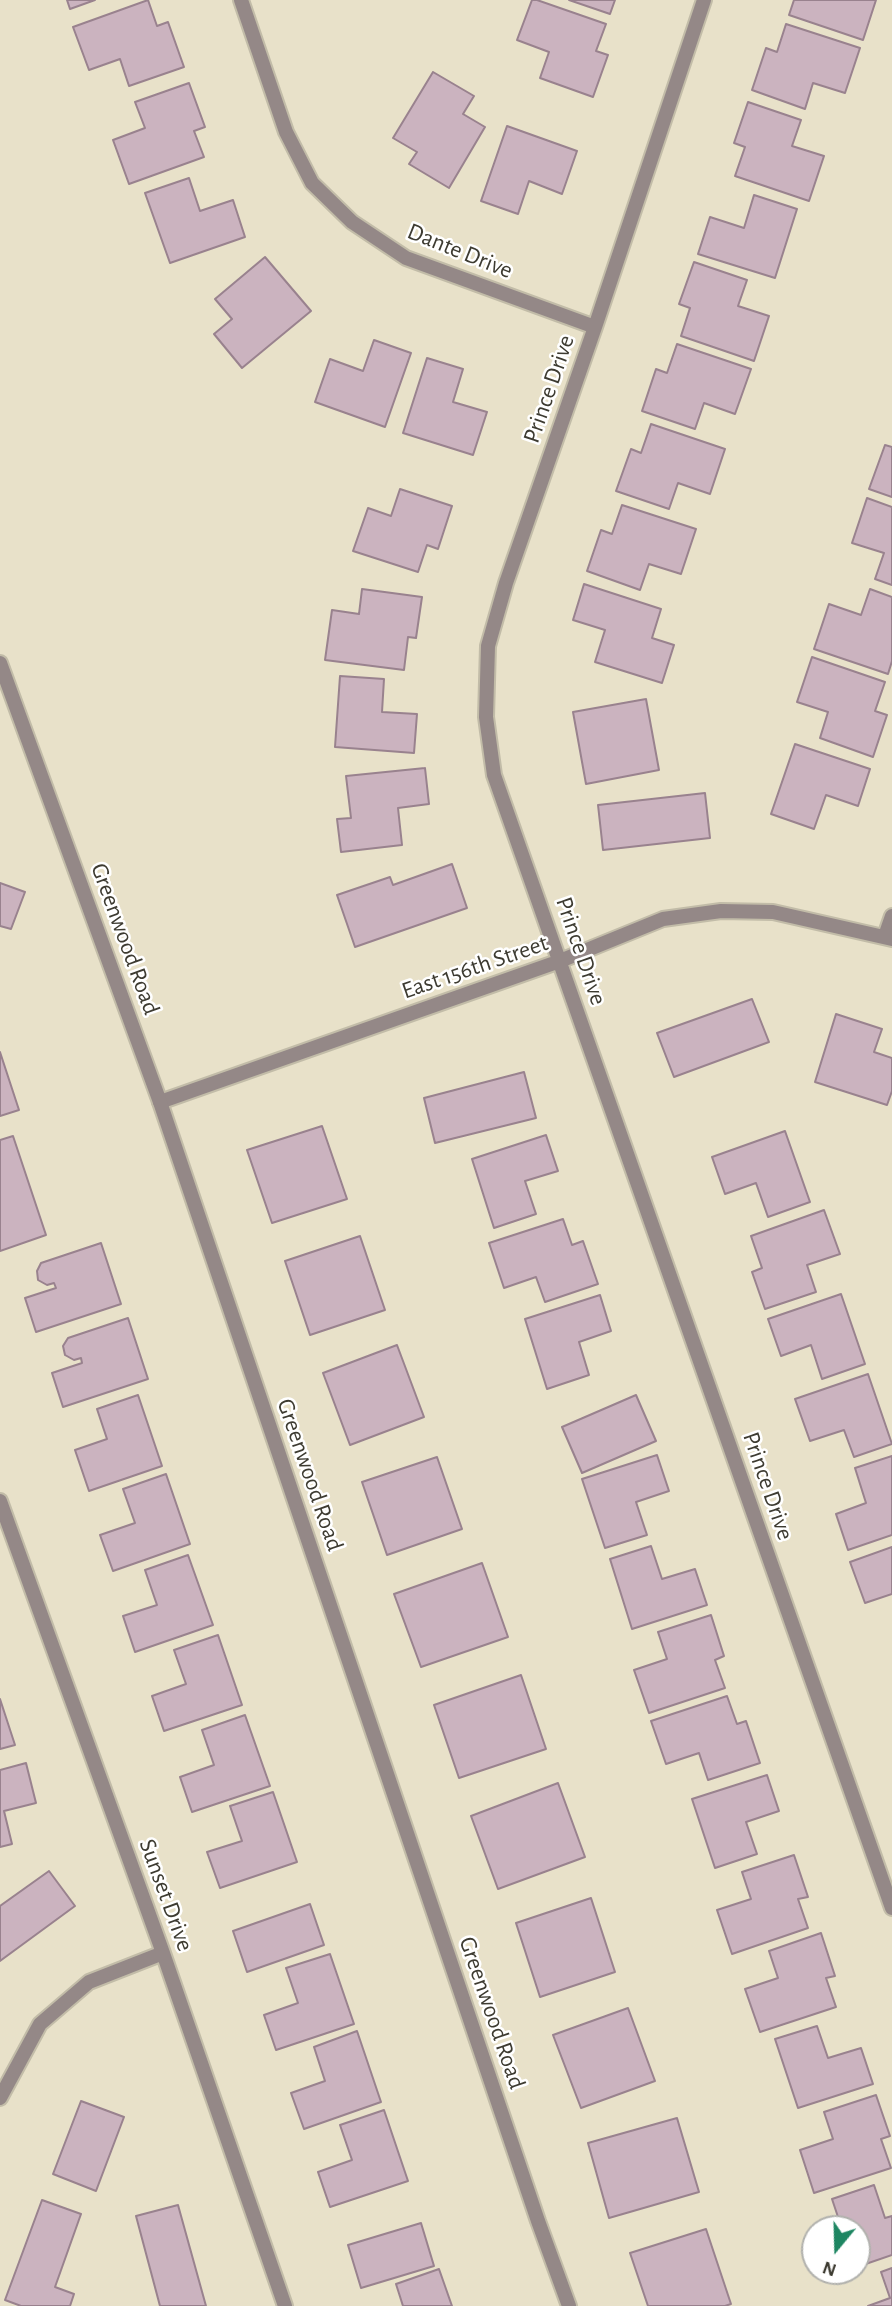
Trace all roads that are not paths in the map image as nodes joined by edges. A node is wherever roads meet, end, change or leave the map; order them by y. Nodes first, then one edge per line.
1 (241, 0) edge
2 (704, 0) edge
3 (595, 327) junction
4 (0, 663) edge
5 (892, 916) edge
6 (888, 938) edge
7 (560, 961) junction
8 (160, 1102) junction
9 (0, 1502) edge
10 (887, 1879) edge
11 (892, 1908) edge
12 (163, 1953) junction
13 (0, 2098) edge
14 (285, 2306) edge
15 (569, 2306) edge

1 - 3 street, Dante Drive
2 - 3 street, Prince Drive
3 - 7 street, Prince Drive
4 - 8 street, Greenwood Road
5 - 6 street
6 - 7 street, East 156th Street
7 - 8 street, East 156th Street
7 - 10 street, Prince Drive
8 - 15 street, Greenwood Road
9 - 12 street, Sunset Drive
10 - 11 street, Prince Drive
12 - 13 street
12 - 14 street, Sunset Drive

